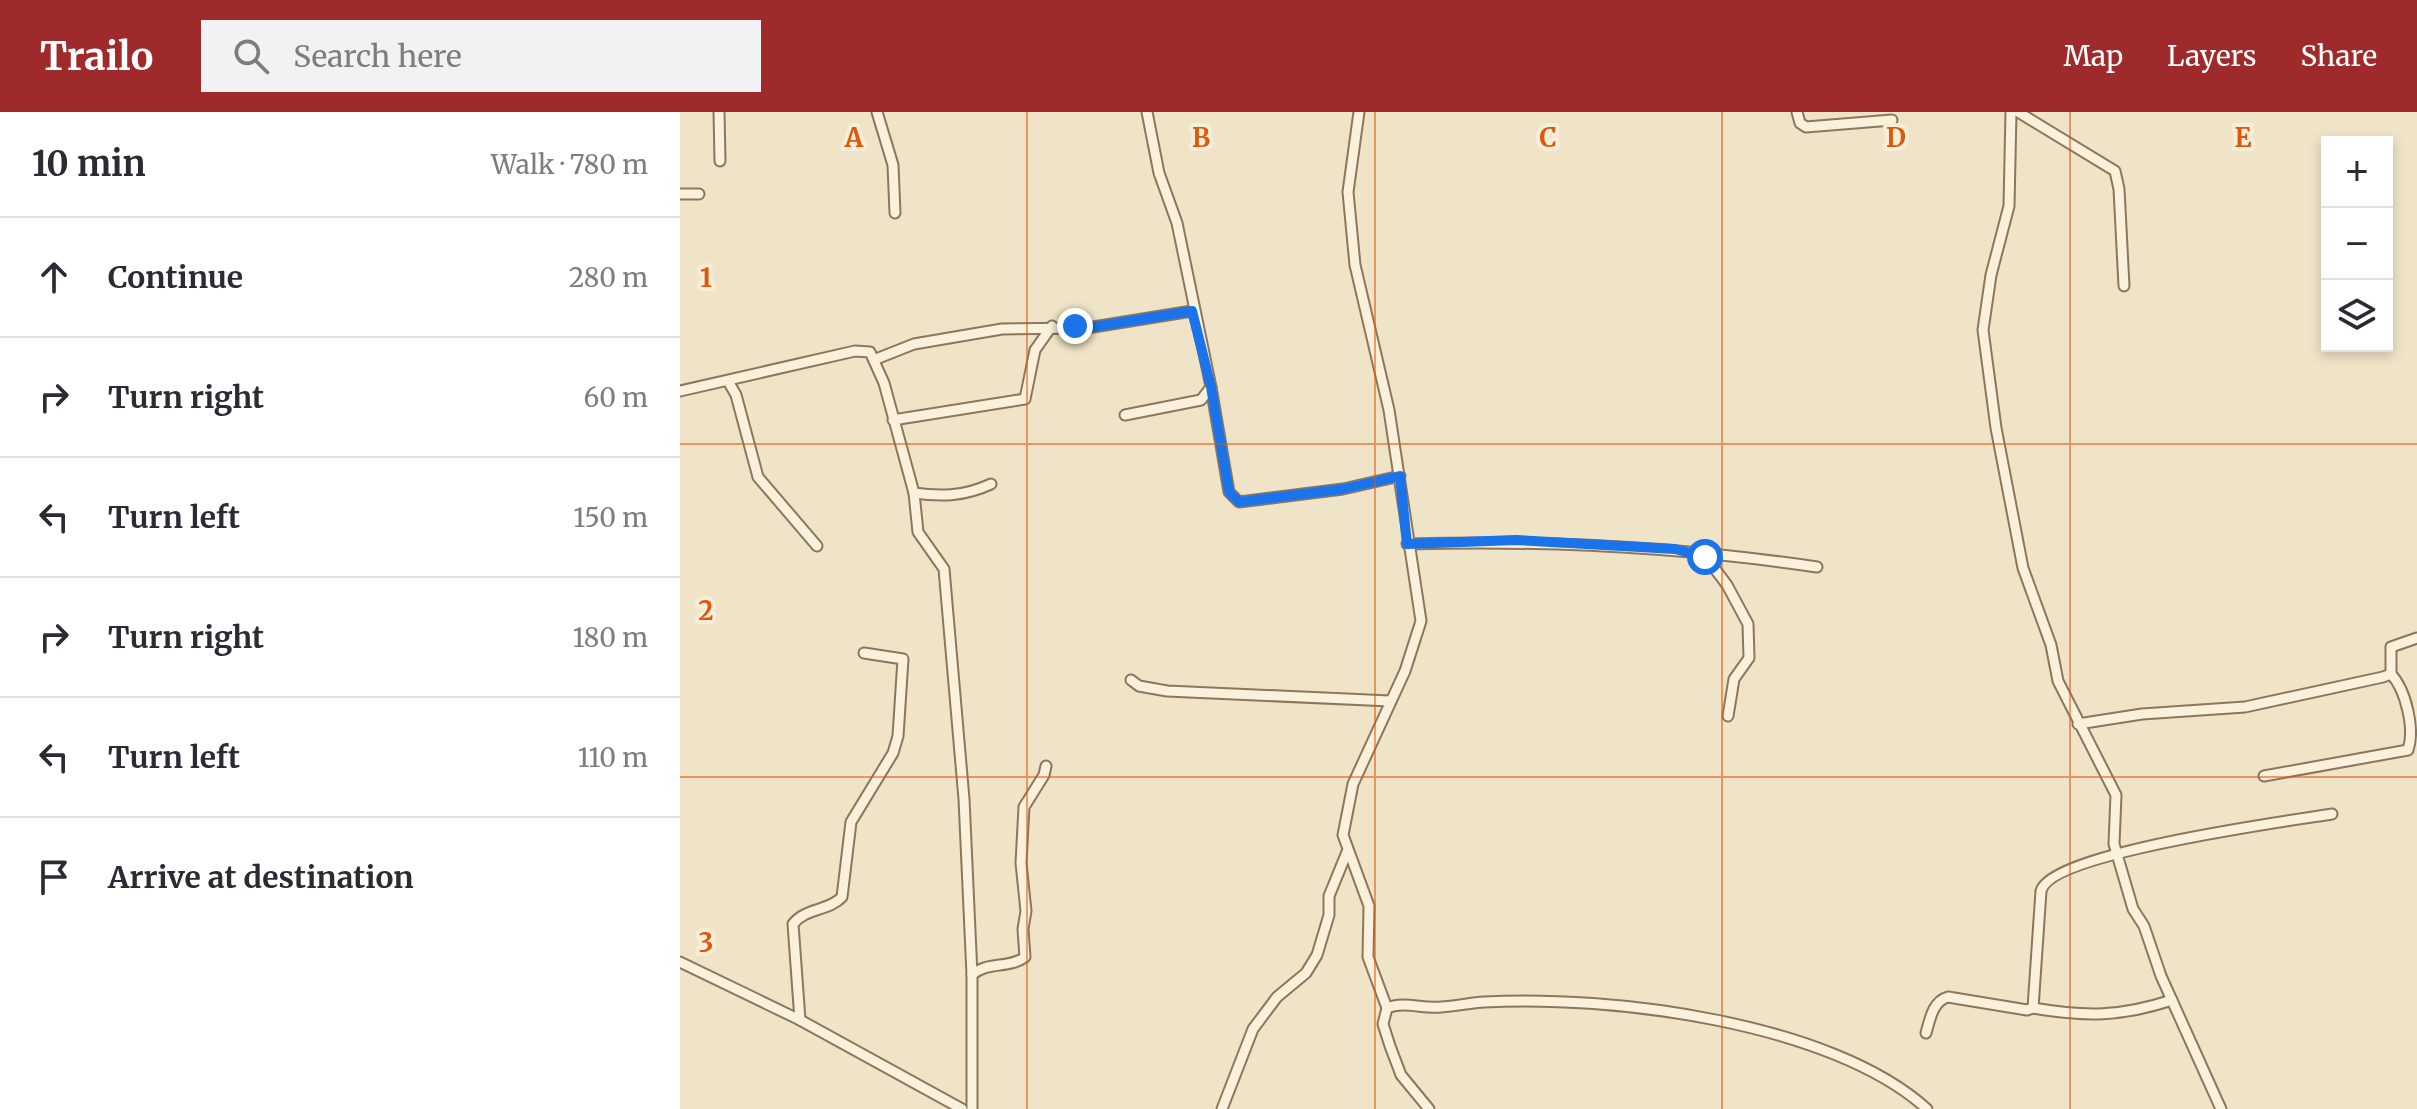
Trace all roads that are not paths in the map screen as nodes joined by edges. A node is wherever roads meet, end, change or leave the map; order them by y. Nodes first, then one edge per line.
1 (719, 112) edge
2 (877, 112) edge
3 (1147, 112) edge
4 (1359, 112) edge
5 (1797, 112) edge
6 (2011, 112) edge
7 (2018, 112) edge
8 (1892, 120) dead end
9 (720, 161) dead end
10 (680, 194) edge
11 (699, 194) dead end
12 (895, 213) dead end
13 (2124, 286) dead end
14 (1192, 311) junction
15 (1052, 326) junction
16 (876, 359) junction
17 (728, 381) junction
18 (1211, 387) junction
19 (680, 391) edge
20 (1125, 415) dead end
21 (893, 420) junction
22 (1400, 476) junction
23 (991, 484) dead end
24 (914, 493) junction
25 (1407, 544) junction
26 (817, 546) dead end
27 (1675, 549) junction
28 (1817, 567) dead end
29 (2417, 638) edge
30 (864, 653) dead end
31 (2391, 674) junction
32 (1131, 680) dead end
33 (1390, 701) junction
34 (1728, 716) dead end
35 (2078, 724) junction
36 (1046, 766) dead end
37 (2264, 776) dead end
38 (2332, 814) dead end
39 (2116, 851) junction
40 (1347, 852) junction
41 (680, 962) edge
42 (972, 975) junction
43 (2172, 1000) junction
44 (1387, 1008) junction
45 (2033, 1008) junction
46 (800, 1020) junction
47 (1926, 1033) dead end
48 (962, 1109) edge
49 (972, 1109) edge
50 (1222, 1109) edge
51 (1429, 1109) edge
52 (1927, 1109) edge
53 (2221, 1109) edge

1 - 9 street
2 - 12 street
3 - 14 street
4 - 22 street
5 - 8 street
6 - 35 street
7 - 13 street
10 - 11 street
14 - 15 street
14 - 18 street
15 - 16 street
15 - 21 street
16 - 17 street
16 - 21 street
17 - 19 street
17 - 26 street
18 - 20 street
18 - 22 street
21 - 24 street
22 - 25 street
23 - 24 street
24 - 42 street
25 - 27 street
25 - 33 street
27 - 28 street
27 - 34 street
29 - 31 street
30 - 46 street
31 - 35 street
31 - 37 street
32 - 33 street
33 - 40 street
35 - 39 street
36 - 42 street
38 - 39 street
39 - 43 street
39 - 45 street
40 - 44 street
40 - 50 street
41 - 46 street
42 - 49 street
43 - 45 street
43 - 53 street
44 - 51 street
44 - 52 street
45 - 47 street
46 - 48 street

